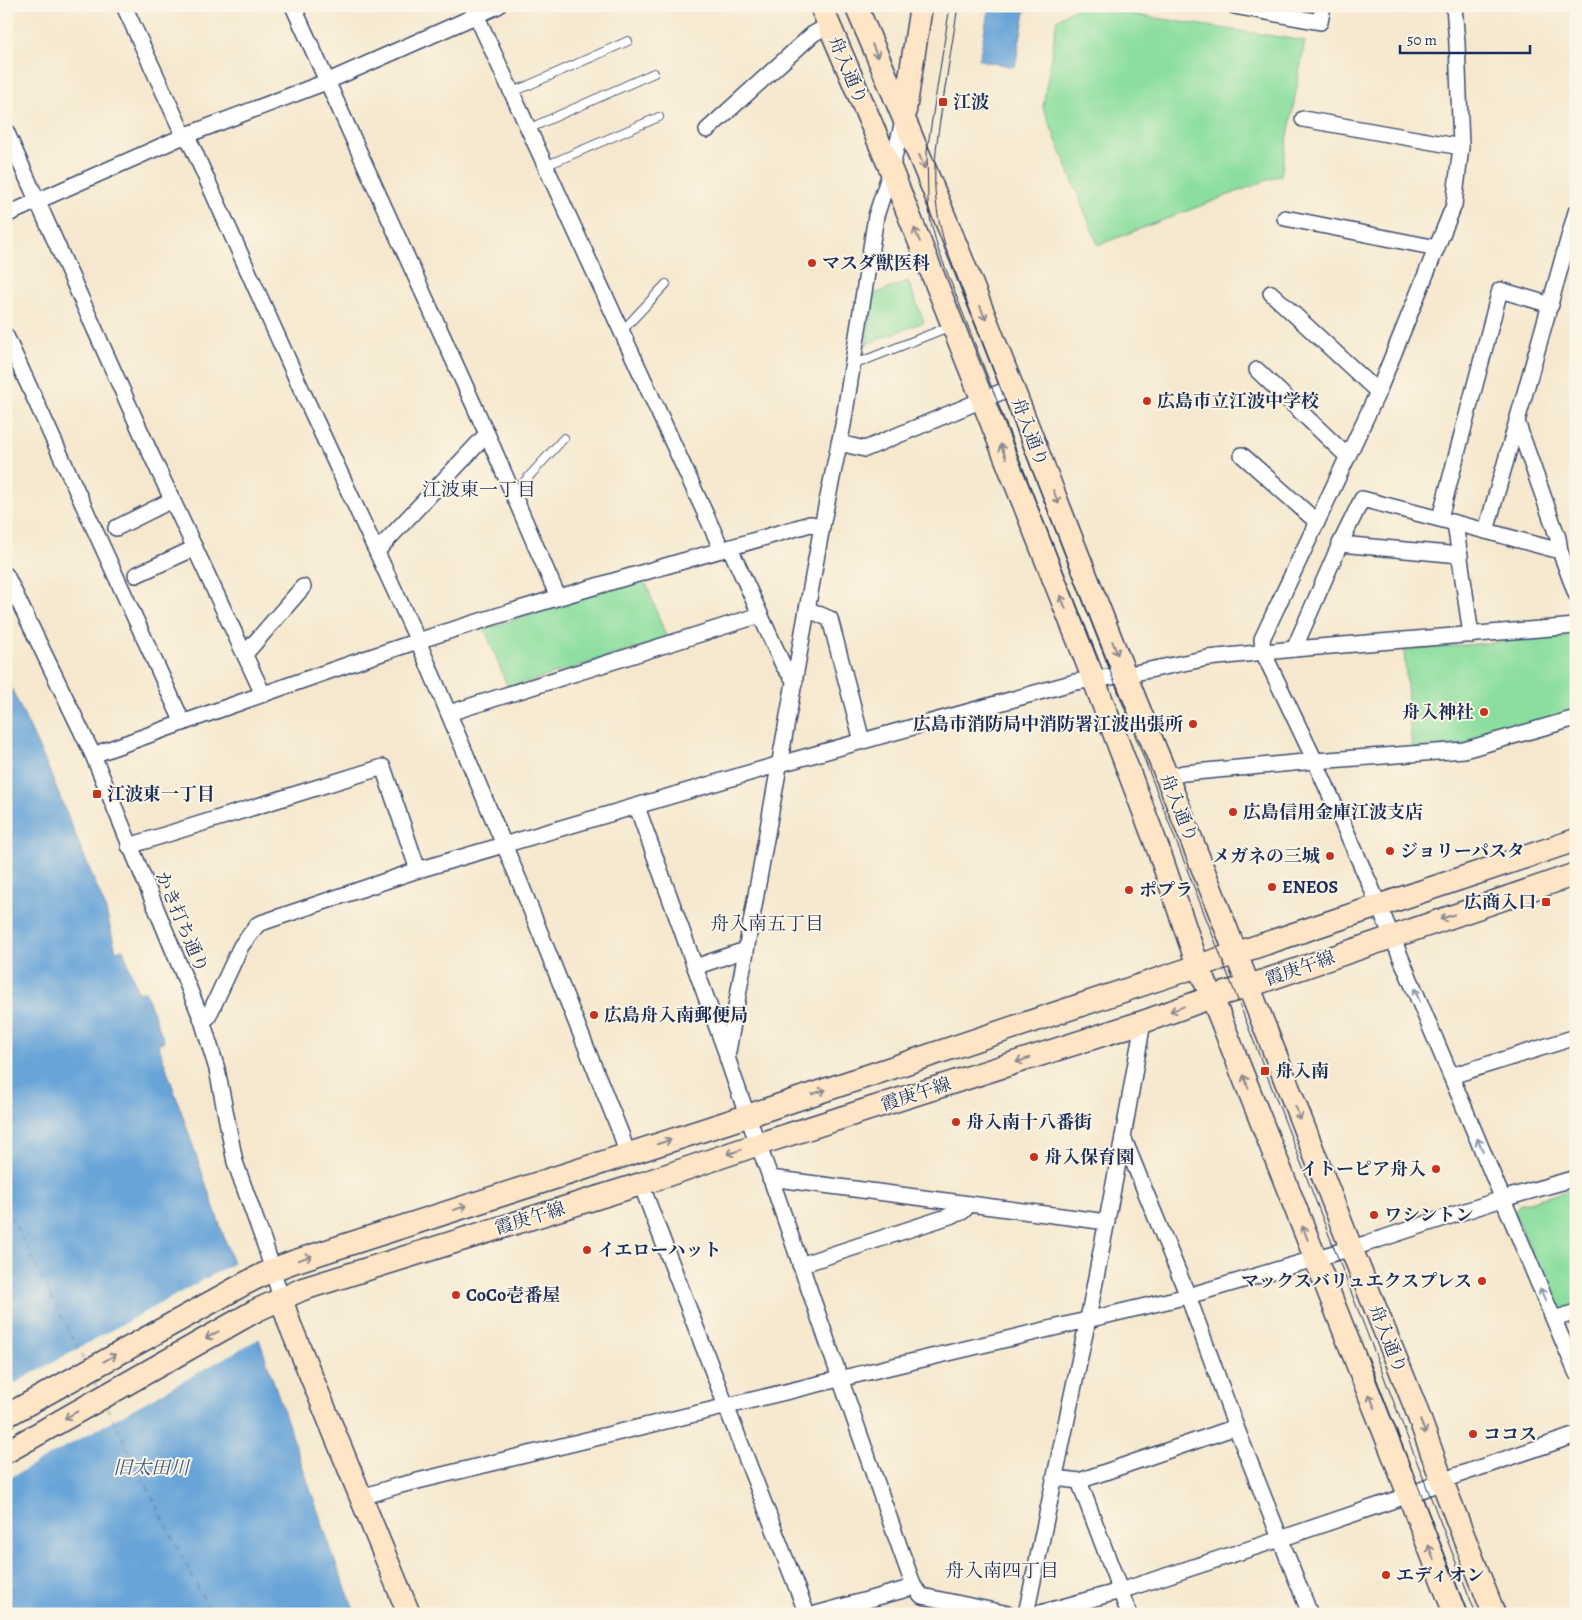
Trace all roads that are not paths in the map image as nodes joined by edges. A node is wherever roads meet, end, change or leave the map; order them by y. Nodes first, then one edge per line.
1 (124, 6) edge
2 (293, 6) edge
3 (498, 6) edge
4 (856, 6) edge
5 (921, 6) edge
6 (1234, 6) edge
7 (1322, 6) edge
8 (1454, 6) edge
9 (474, 11) edge
10 (825, 16) edge
11 (628, 41) dead end
12 (654, 73) dead end
13 (326, 82) junction
14 (511, 93) junction
15 (659, 117) dead end
16 (904, 117) junction
17 (1303, 118) dead end
18 (528, 129) junction
19 (707, 130) dead end
20 (6, 131) edge
21 (184, 136) junction
22 (1461, 147) junction
23 (545, 166) junction
24 (892, 170) junction
25 (38, 202) junction
26 (1576, 212) edge
27 (6, 215) edge
28 (1285, 218) dead end
29 (1437, 248) junction
30 (666, 284) dead end
31 (1271, 293) dead end
32 (1551, 305) junction
33 (953, 325) junction
34 (621, 332) junction
35 (6, 336) edge
36 (852, 365) junction
37 (1258, 370) dead end
38 (1013, 387) junction
39 (1378, 392) junction
40 (983, 400) junction
41 (1517, 422) junction
42 (487, 434) junction
43 (564, 438) dead end
44 (839, 444) junction
45 (1242, 455) dead end
46 (1348, 456) junction
47 (513, 494) junction
48 (172, 500) junction
49 (1440, 518) junction
50 (1317, 522) junction
51 (1455, 523) junction
52 (822, 526) junction
53 (116, 528) dead end
54 (1486, 531) junction
55 (1340, 544) junction
56 (195, 548) junction
57 (726, 549) junction
58 (377, 551) junction
59 (1560, 551) junction
60 (1460, 555) junction
61 (6, 575) edge
62 (136, 575) dead end
63 (303, 587) dead end
64 (1576, 594) edge
65 (558, 597) junction
66 (807, 609) junction
67 (760, 615) junction
68 (1576, 626) edge
69 (1471, 636) junction
70 (418, 641) junction
71 (1294, 649) junction
72 (1263, 652) junction
73 (245, 654) junction
74 (1125, 674) junction
75 (1094, 680) junction
76 (795, 681) junction
77 (263, 694) junction
78 (449, 713) junction
79 (1576, 718) edge
80 (183, 723) junction
81 (862, 741) junction
82 (93, 756) junction
83 (1315, 761) junction
84 (780, 764) junction
85 (1167, 777) junction
86 (637, 807) junction
87 (1576, 840) edge
88 (129, 846) junction
89 (504, 846) junction
90 (418, 870) junction
91 (1576, 874) edge
92 (1379, 906) junction
93 (1392, 936) junction
94 (1236, 952) junction
95 (746, 953) junction
96 (1198, 966) junction
97 (695, 967) junction
98 (1249, 986) junction
99 (1212, 997) junction
100 (202, 1020) junction
101 (1143, 1022) junction
102 (1576, 1037) edge
103 (727, 1057) junction
104 (1451, 1076) junction
105 (747, 1116) junction
106 (1123, 1137) junction
107 (759, 1144) junction
108 (626, 1154) junction
109 (770, 1178) junction
110 (1576, 1178) edge
111 (641, 1184) junction
112 (1502, 1199) junction
113 (970, 1204) junction
114 (1107, 1222) junction
115 (1351, 1248) junction
116 (1315, 1259) junction
117 (800, 1265) junction
118 (272, 1270) junction
119 (1188, 1296) junction
120 (281, 1298) junction
121 (1576, 1312) edge
122 (1554, 1318) junction
123 (1088, 1319) junction
124 (1576, 1372) edge
125 (839, 1378) junction
126 (726, 1406) junction
127 (6, 1416) edge
128 (1236, 1427) junction
129 (1576, 1436) edge
130 (6, 1452) edge
131 (1055, 1478) junction
132 (1079, 1481) junction
133 (1442, 1481) junction
134 (1409, 1495) junction
135 (362, 1497) junction
136 (1280, 1538) junction
137 (914, 1587) junction
138 (1120, 1591) junction
139 (409, 1614) edge
140 (807, 1614) edge
141 (816, 1614) edge
142 (1009, 1614) edge
143 (1026, 1614) edge
144 (1037, 1614) edge
145 (1129, 1614) edge
146 (1310, 1614) edge
147 (1455, 1614) edge
148 (1494, 1614) edge

1 - 21 street
2 - 13 street
3 - 9 street
4 -> 16 street, 舟入通り
5 - 16 street
6 - 7 street
8 - 22 street
9 - 13 street
9 - 14 street
10 - 19 street
10 - 24 street, 舟入通り
11 - 14 lane
12 - 18 lane
13 - 21 street
13 - 42 street
14 - 18 street
15 - 23 lane
16 - 24 street
16 -> 38 street, 舟入通り
17 - 22 street
18 - 23 street
20 - 25 street
21 - 25 street
21 - 58 street
22 - 29 street
23 - 34 street
33 -> 24 street, 舟入通り
24 - 36 street
25 - 27 street
25 - 48 street
26 - 32 street
28 - 29 street
29 - 39 street
30 - 34 lane
31 - 39 street
32 - 41 street
32 - 49 street
33 - 36 lane
33 - 40 street, 舟入通り
34 - 57 street
35 - 80 street
36 - 44 street
37 - 46 street
38 - 40 street
38 -> 74 street, 舟入通り
39 - 46 street
40 - 44 street
75 -> 40 street, 舟入通り
41 - 54 street
41 - 59 street
42 - 47 street
42 - 58 street
43 - 47 lane
44 - 52 street
45 - 50 street
46 - 50 street
47 - 65 street
48 - 53 street
48 - 56 street
49 - 51 street
49 - 55 street
50 - 72 street
51 - 54 street
51 - 60 street
52 - 57 street
52 - 66 street
54 - 59 street
55 - 60 street
55 - 71 street
56 - 62 street
56 - 73 street
57 - 65 street
57 - 67 street
58 - 70 street
59 - 64 street
60 - 69 street
61 - 82 street, かき打ち通り
63 - 73 street
65 - 70 street
66 - 76 street
66 - 81 street
67 - 76 street
67 - 78 street
68 - 69 street
69 - 71 street
70 - 77 street
70 - 78 street
71 - 72 street
72 - 74 street
72 - 83 street
73 - 77 street
74 - 75 street
74 - 85 street, 舟入通り
75 - 81 street
75 - 96 street, 舟入通り
76 - 84 street
77 - 80 street
78 - 89 street
79 - 83 street
80 - 82 street
81 - 84 street
82 - 88 street, かき打ち通り
83 - 85 street
83 - 92 street
84 - 86 street
84 - 95 street
85 - 94 street, 舟入通り
86 - 89 street
86 - 97 street
87 - 92 street
88 - 90 street
88 - 100 street, かき打ち通り
89 - 90 street
89 - 108 street
90 - 100 street
91 -> 93 street, 霞庚午線
92 - 93 street
92 - 94 street
93 - 98 street, 霞庚午線
104 -> 93 street
94 - 96 street
94 - 98 street, 舟入通り
95 - 97 street
95 - 103 street
96 - 99 street, 舟入通り
105 -> 96 street
97 - 103 street
98 - 99 street, 霞庚午線
98 -> 115 street, 舟入通り
99 -> 101 street, 霞庚午線
116 -> 99 street, 舟入通り
100 - 118 street, かき打ち通り
101 - 106 street
101 -> 107 street, 霞庚午線
102 - 104 street
103 - 105 street
112 -> 104 street
105 - 107 street
108 -> 105 street
106 - 114 street
106 - 119 street
107 - 109 street
107 -> 111 street, 霞庚午線
118 -> 108 street
109 - 113 street
109 - 117 street
110 - 112 street
111 - 120 street, 霞庚午線
111 - 126 street
112 - 115 street
122 -> 112 street
113 - 114 street
113 - 117 street
114 - 123 street
115 - 116 street
115 -> 133 street, 舟入通り
116 - 119 street
134 -> 116 street, 舟入通り
117 - 125 street
118 - 120 street, かき打ち通り
127 -> 118 street
119 - 123 street
119 - 128 street
120 -> 130 street, 霞庚午線
120 - 135 street
121 - 122 street
122 - 124 street
123 - 125 street
123 - 131 street
125 - 126 street
125 - 137 street
126 - 135 street
126 - 140 street
128 - 132 street
128 - 136 street
129 - 133 street
131 - 132 street
131 - 143 street
132 - 138 street
133 - 134 street
133 - 148 street, 舟入通り
134 - 136 street
147 -> 134 street, 舟入通り
135 - 139 street
136 - 138 street
136 - 146 street
137 - 141 street
137 - 142 street
138 - 144 street
138 - 145 street

